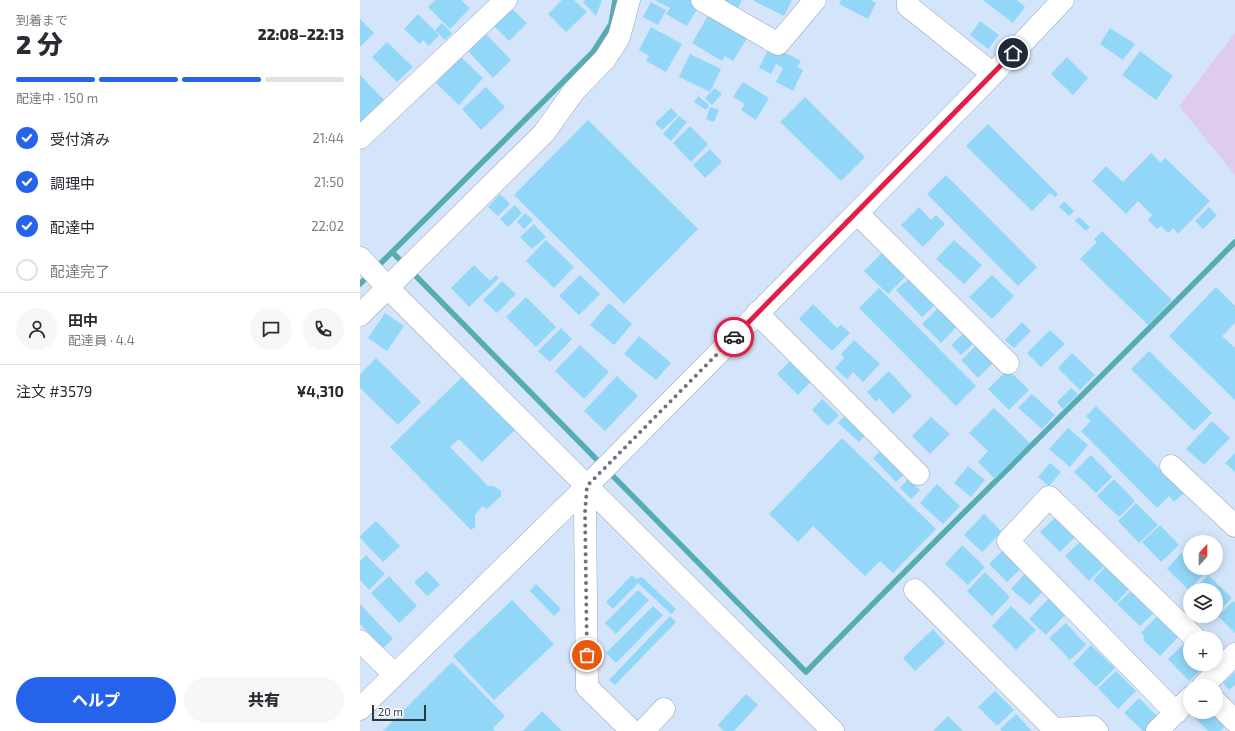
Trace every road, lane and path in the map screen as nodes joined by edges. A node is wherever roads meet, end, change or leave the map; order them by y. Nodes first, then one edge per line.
1 (506, 0) edge
2 (629, 0) edge
3 (702, 0) edge
4 (815, 0) edge
5 (908, 0) edge
6 (1063, 0) edge
7 (993, 74) junction
8 (360, 138) edge
9 (857, 214) junction
10 (361, 259) edge
11 (385, 285) junction
12 (757, 313) junction
13 (360, 315) edge
14 (1008, 363) dead end
15 (1170, 466) dead end
16 (918, 474) dead end
17 (587, 486) junction
18 (1235, 526) edge
19 (915, 590) dead end
20 (1188, 631) edge
21 (360, 641) edge
22 (1225, 659) edge
23 (394, 674) junction
24 (1209, 679) edge
25 (664, 709) dead end
26 (1223, 709) edge
27 (360, 710) edge
28 (1173, 719) edge
29 (1235, 721) edge
30 (632, 731) edge
31 (643, 731) edge
32 (833, 731) edge
33 (1097, 731) edge

1 - 8 street
2 - 11 street
3 - 4 street
5 - 7 street
6 - 7 street
7 - 9 street
9 - 12 street
9 - 14 street
10 - 11 street
11 - 13 street
11 - 17 street
12 - 16 street
12 - 17 street
15 - 18 street
17 - 23 street
17 - 30 street
17 - 32 street
19 - 33 street
20 - 28 street
21 - 23 street
22 - 24 street
23 - 27 street
25 - 31 street
26 - 29 street

